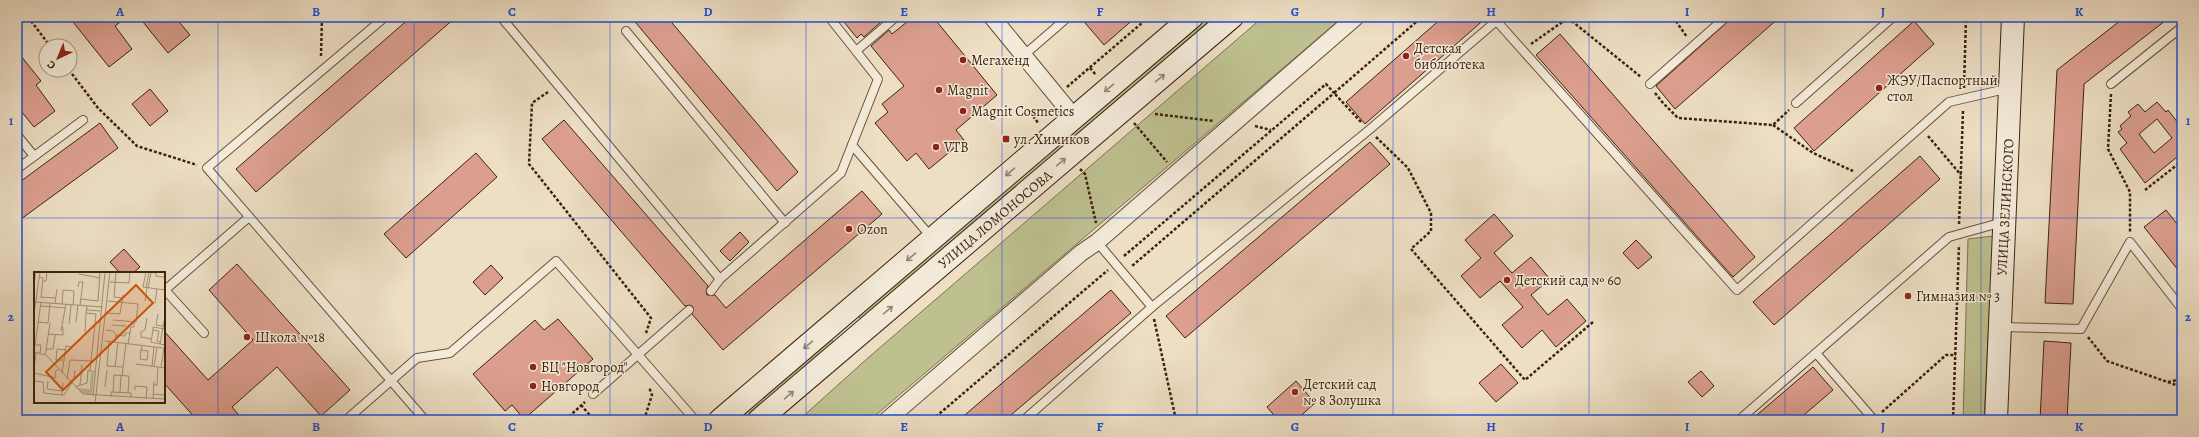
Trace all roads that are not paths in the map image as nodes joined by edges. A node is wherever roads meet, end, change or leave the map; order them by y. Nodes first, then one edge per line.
1 (385, 17) edge
2 (501, 17) edge
3 (829, 17) edge
4 (896, 17) edge
5 (992, 17) edge
6 (1068, 17) edge
7 (1192, 17) edge
8 (1232, 17) edge
9 (1356, 17) edge
10 (1726, 17) edge
11 (1893, 17) edge
12 (2013, 17) edge
13 (1497, 18) edge
14 (2182, 27) edge
15 (626, 31) dead end
16 (856, 51) junction
17 (1023, 56) junction
18 (1650, 84) dead end
19 (2111, 84) road end
20 (2010, 88) junction
21 (1796, 103) dead end
22 (1074, 117) junction
23 (84, 120) dead end
24 (17, 135) edge
25 (852, 145) junction
26 (34, 156) junction
27 (17, 169) edge
28 (249, 217) junction
29 (2004, 222) junction
30 (785, 223) junction
31 (933, 239) junction
32 (1099, 241) junction
33 (720, 279) junction
34 (711, 291) dead end
35 (1152, 307) junction
36 (2182, 309) edge
37 (689, 310) dead end
38 (838, 320) junction
39 (2000, 327) junction
40 (204, 333) dead end
41 (854, 339) junction
42 (1816, 354) junction
43 (638, 355) junction
44 (391, 381) junction
45 (593, 394) road end
46 (1874, 419) edge
47 (346, 420) edge
48 (424, 420) edge
49 (694, 420) edge
50 (720, 420) edge
51 (759, 420) edge
52 (886, 420) edge
53 (1024, 420) edge
54 (1739, 420) edge
55 (1996, 420) edge

1 - 28 lane
2 - 33 lane
3 - 16 lane
4 - 16 lane
5 - 17 street
6 - 17 lane
7 -> 22 main road, УЛИЦА ЛОМОНОСОВА
41 -> 8 main road, УЛИЦА ЛОМОНОСОВА
9 - 32 street
10 - 18 lane
11 - 21 lane
12 - 20 main road, УЛИЦА ЗЕЛИНСКОГО
13 - 20 lane
13 - 35 lane
14 - 19 lane
15 - 30 lane
16 - 25 lane
17 - 22 street
20 - 29 main road, УЛИЦА ЗЕЛИНСКОГО
22 -> 31 main road, УЛИЦА ЛОМОНОСОВА
23 - 26 lane
24 - 26 lane
25 - 30 lane
25 - 31 lane
26 - 27 lane
28 - 40 lane
28 - 44 lane
29 - 39 main road, УЛИЦА ЗЕЛИНСКОГО
29 - 42 lane
30 - 33 lane
31 -> 38 main road, УЛИЦА ЛОМОНОСОВА
32 - 35 lane
32 - 52 street
33 - 34 lane
35 - 53 lane
36 - 39 lane
37 - 43 lane
38 - 41 main road
38 -> 50 main road, УЛИЦА ЛОМОНОСОВА
39 - 55 main road, УЛИЦА ЗЕЛИНСКОГО
51 -> 41 main road, УЛИЦА ЛОМОНОСОВА
42 - 46 lane
42 - 54 lane
43 - 44 lane
43 - 45 lane
43 - 49 lane
44 - 47 lane
44 - 48 lane

